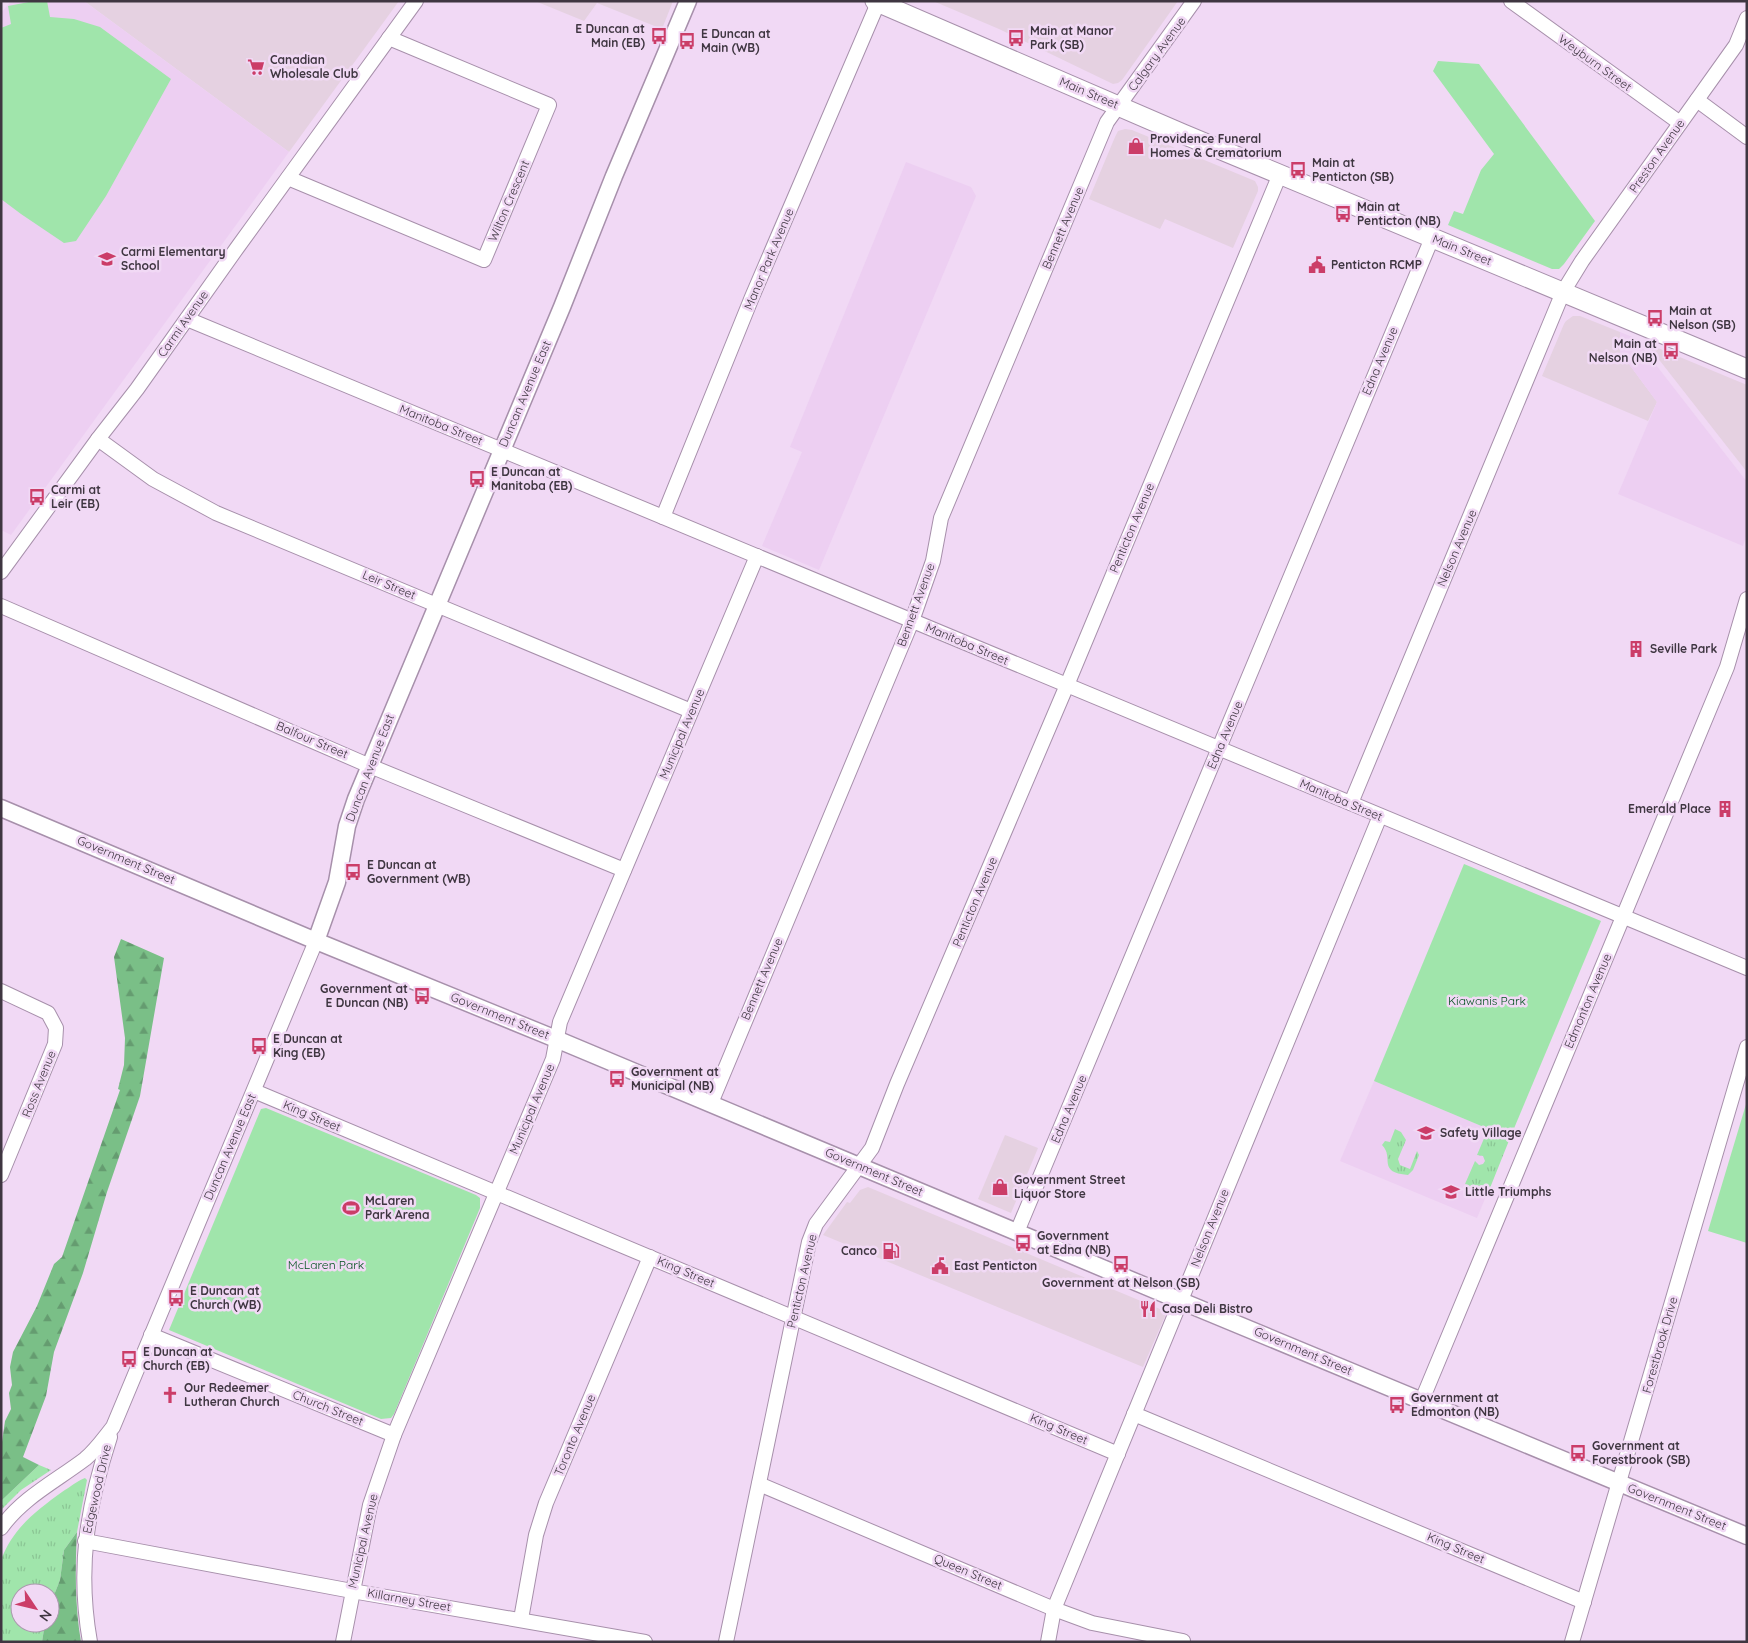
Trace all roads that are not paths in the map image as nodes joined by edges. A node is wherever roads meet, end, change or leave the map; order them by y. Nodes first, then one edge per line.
1 (416, 1) edge
2 (688, 1) edge
3 (1194, 1) edge
4 (1511, 1) edge
5 (876, 2) edge
6 (1747, 18) edge
7 (389, 38) junction
8 (1697, 100) junction
9 (1119, 106) junction
10 (1680, 123) junction
11 (1747, 136) edge
12 (1280, 174) junction
13 (288, 178) junction
14 (1432, 238) junction
15 (1563, 292) junction
16 (187, 319) junction
17 (1747, 369) edge
18 (98, 439) junction
19 (502, 450) junction
20 (663, 517) junction
21 (757, 556) junction
22 (1, 572) edge
23 (1747, 599) edge
24 (437, 605) junction
25 (1, 606) edge
26 (912, 620) junction
27 (1067, 685) junction
28 (692, 711) junction
29 (1219, 748) junction
30 (370, 766) junction
31 (1350, 803) junction
32 (1, 808) edge
33 (1380, 816) junction
34 (624, 870) junction
35 (1624, 916) junction
36 (316, 940) junction
37 (1747, 968) edge
38 (1, 991) edge
39 (556, 1039) junction
40 (1747, 1047) edge
41 (254, 1091) junction
42 (711, 1103) junction
43 (860, 1166) junction
44 (3, 1167) edge
45 (496, 1192) junction
46 (1017, 1232) junction
47 (650, 1257) junction
48 (1180, 1301) junction
49 (794, 1317) junction
50 (151, 1335) junction
51 (1422, 1400) junction
52 (1134, 1414) junction
53 (113, 1427) junction
54 (394, 1435) junction
55 (1118, 1454) junction
56 (1619, 1483) junction
57 (759, 1484) junction
58 (1, 1528) edge
59 (1747, 1536) edge
60 (85, 1541) junction
61 (352, 1591) junction
62 (1584, 1602) junction
63 (1054, 1609) junction
64 (521, 1619) junction
65 (1183, 1641) edge
66 (90, 1642) edge
67 (343, 1642) edge
68 (645, 1642) edge
69 (726, 1642) edge
70 (1048, 1642) edge
71 (1572, 1642) edge

1 - 7 street, Carmi Avenue
2 - 19 street, Duncan Avenue East
3 - 9 street, Calgary Avenue
4 - 10 street, Weyburn Street
5 - 9 main road, Main Street
5 - 20 street, Manor Park Avenue
6 - 8 street, Preston Avenue
7 - 13 street, Carmi Avenue
7 - 13 street, Wilton Crescent
8 - 10 street, Preston Avenue
8 - 11 street
9 - 12 main road, Main Street
9 - 26 street, Bennett Avenue
10 - 15 street, Preston Avenue
12 - 14 main road, Main Street
12 - 27 street, Penticton Avenue
13 - 16 street, Carmi Avenue
14 - 15 main road, Main Street
14 - 29 street, Edna Avenue
15 - 17 main road, Main Street
15 - 31 street, Nelson Avenue
16 - 18 street, Carmi Avenue
16 - 19 street, Manitoba Street
18 - 22 street, Carmi Avenue
18 - 24 street, Leir Street
19 - 20 street, Manitoba Street
19 - 24 street, Duncan Avenue East
20 - 21 street, Manitoba Street
21 - 26 street, Manitoba Street
21 - 28 street, Municipal Avenue
23 - 35 street, Edmonton Avenue
24 - 28 street, Leir Street
24 - 30 street, Duncan Avenue East
25 - 30 street, Balfour Street
26 - 27 street, Manitoba Street
26 - 42 street, Bennett Avenue
27 - 29 street, Manitoba Street
27 - 43 street, Penticton Avenue
28 - 34 street, Municipal Avenue
29 - 31 street, Manitoba Street
29 - 46 street, Edna Avenue
30 - 34 street, Balfour Street
30 - 36 street, Duncan Avenue East
31 - 33 street, Manitoba Street
32 - 36 street, Government Street
33 - 35 street, Manitoba Street
33 - 48 street, Nelson Avenue
34 - 39 street, Municipal Avenue
35 - 37 street, Manitoba Street
35 - 51 street, Edmonton Avenue
36 - 39 street, Government Street
36 - 41 street, Duncan Avenue East
38 - 44 street, Ross Avenue
39 - 42 street, Government Street
39 - 45 street, Municipal Avenue
40 - 56 street, Forestbrook Drive
41 - 45 street, King Street
41 - 50 street, Duncan Avenue East
42 - 43 street, Government Street
43 - 46 street, Government Street
43 - 49 street, Penticton Avenue
45 - 47 street, King Street
45 - 54 street, Municipal Avenue
46 - 48 street, Government Street
47 - 49 street, King Street
47 - 64 street, Toronto Avenue
48 - 51 street, Government Street
48 - 52 street, Nelson Avenue
49 - 55 street, King Street
49 - 57 street, Penticton Avenue
50 - 53 street, Duncan Avenue East
50 - 54 street, Church Street
51 - 56 street, Government Street
52 - 55 street, Nelson Avenue
52 - 62 street, King Street
53 - 58 street, Duncan Avenue East
53 - 60 street, Edgewood Drive
54 - 61 street, Municipal Avenue
55 - 63 street, Nelson Avenue
56 - 59 street, Government Street
56 - 62 street, Forestbrook Drive
57 - 63 street, Queen Street
57 - 69 street, Penticton Avenue
60 - 61 street, Killarney Street
60 - 66 street, Edgewood Drive
61 - 64 street, Killarney Street
61 - 67 street, Municipal Avenue
62 - 71 street, Forestbrook Drive
63 - 65 street, Queen Street
63 - 70 street, Nelson Avenue
64 - 68 street, Killarney Street

